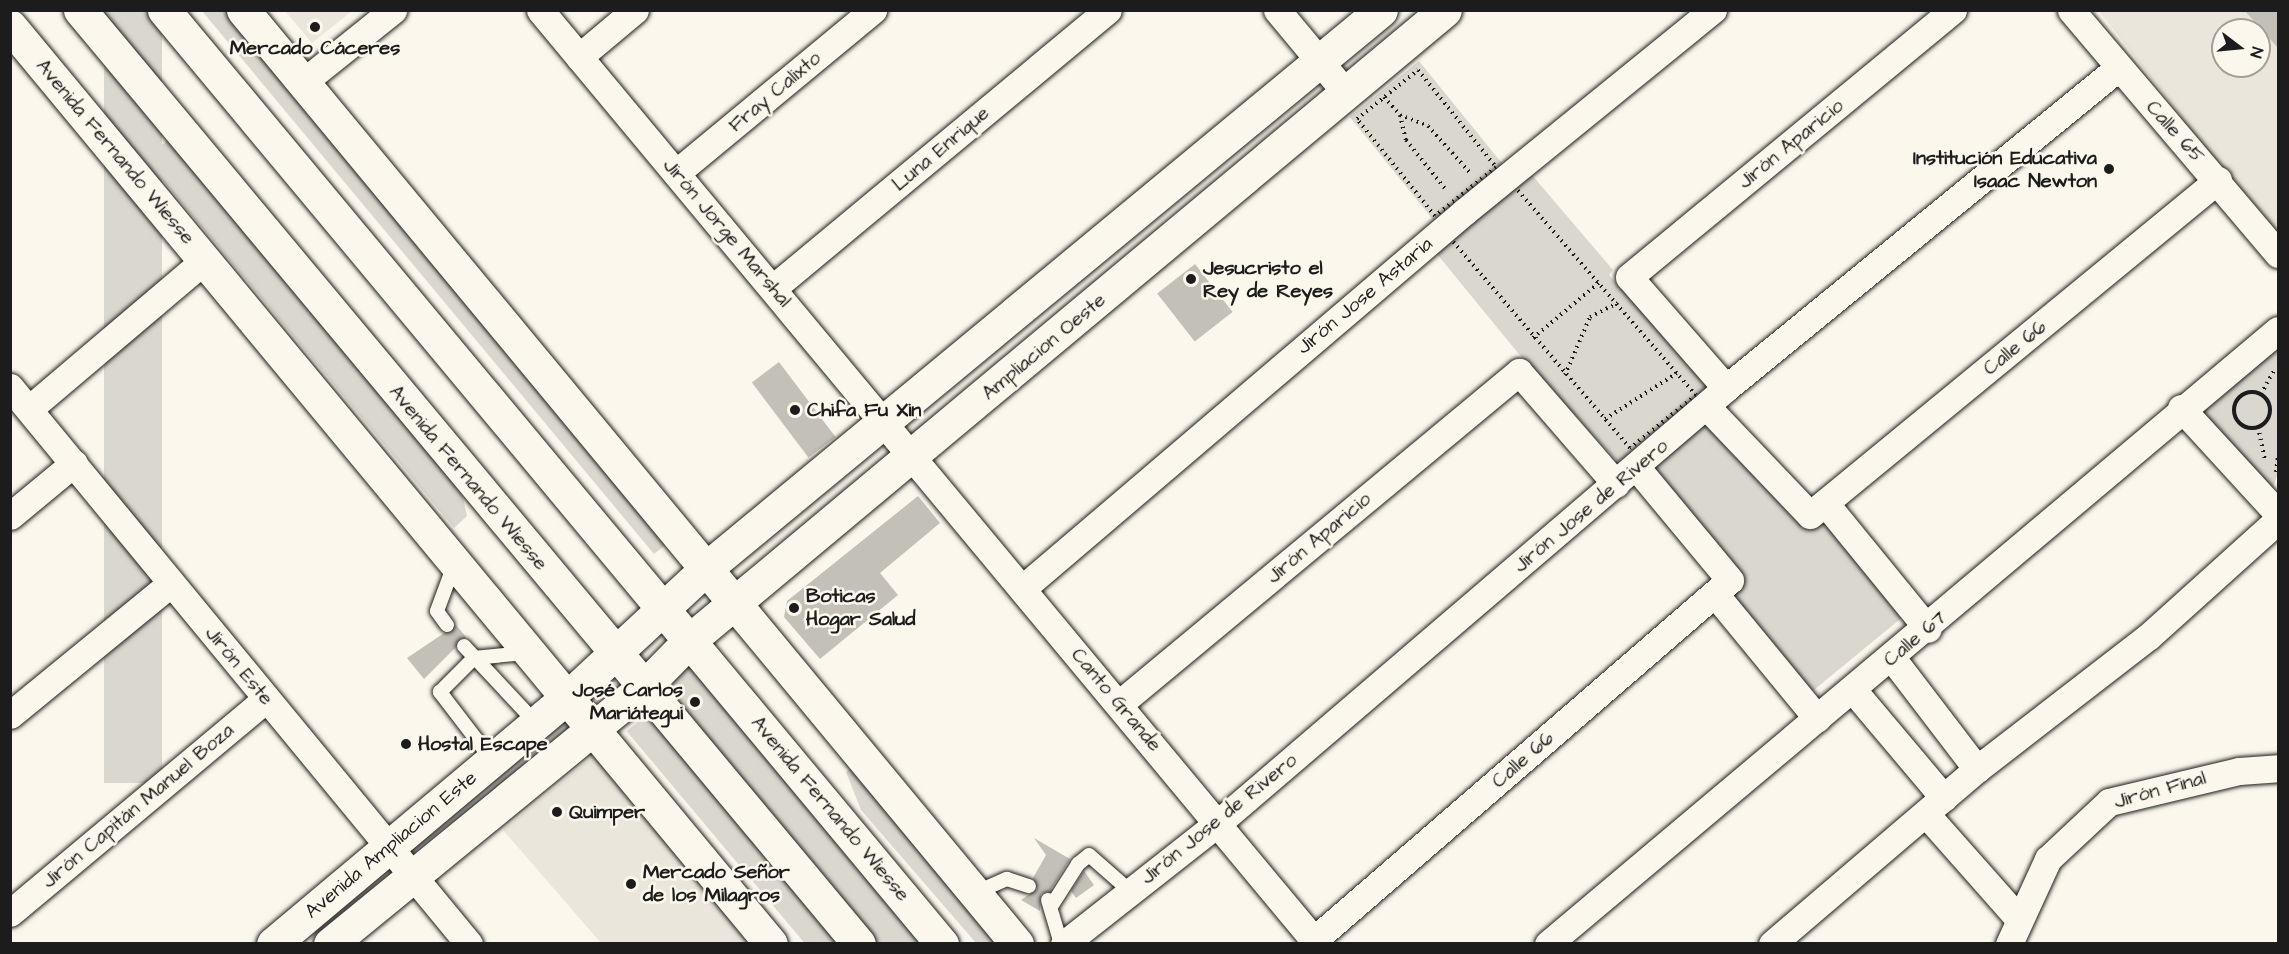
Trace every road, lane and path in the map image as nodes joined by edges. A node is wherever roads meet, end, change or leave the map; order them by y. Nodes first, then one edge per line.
1 (80, 10) edge
2 (164, 10) edge
3 (243, 10) edge
4 (393, 10) edge
5 (540, 10) edge
6 (635, 10) edge
7 (873, 10) edge
8 (1108, 10) edge
9 (1277, 10) edge
10 (1381, 10) edge
11 (1445, 10) edge
12 (1713, 10) edge
13 (1953, 10) edge
14 (2071, 10) edge
15 (10, 26) edge
16 (579, 57) junction
17 (1319, 62) junction
18 (2118, 68) junction
19 (302, 83) junction
20 (1365, 89) junction
21 (1400, 115) junction
22 (676, 173) junction
23 (2218, 180) junction
24 (1478, 182) junction
25 (1455, 201) junction
26 (1450, 238) dead end
27 (2278, 254) edge
28 (205, 260) junction
29 (1601, 281) dead end
30 (773, 288) junction
31 (1619, 303) dead end
32 (2278, 330) edge
33 (1533, 338) junction
34 (2278, 363) edge
35 (1677, 373) dead end
36 (1565, 375) junction
37 (10, 387) edge
38 (1726, 388) junction
39 (2261, 394) junction
40 (1707, 407) junction
41 (2181, 408) junction
42 (28, 409) junction
43 (1604, 419) junction
44 (886, 423) junction
45 (915, 456) junction
46 (2278, 456) edge
47 (74, 464) junction
48 (1628, 467) junction
49 (2275, 480) dead end
50 (1818, 510) junction
51 (2278, 514) edge
52 (10, 516) edge
53 (2278, 520) edge
54 (456, 560) junction
55 (709, 566) junction
56 (171, 583) junction
57 (1723, 587) junction
58 (1023, 588) junction
59 (736, 602) junction
60 (662, 606) junction
61 (447, 625) dead end
62 (1928, 629) junction
63 (690, 640) junction
64 (464, 646) dead end
65 (532, 652) junction
66 (617, 652) junction
67 (474, 658) junction
68 (1892, 658) junction
69 (644, 687) junction
70 (1852, 690) junction
71 (569, 696) junction
72 (266, 699) junction
73 (1119, 704) junction
74 (10, 715) edge
75 (1817, 718) junction
76 (537, 723) junction
77 (594, 729) junction
78 (492, 760) junction
79 (2278, 768) edge
80 (1977, 769) junction
81 (1935, 806) junction
82 (1218, 823) junction
83 (390, 847) junction
84 (413, 875) junction
85 (1029, 886) dead end
86 (1130, 891) junction
87 (975, 893) junction
88 (10, 913) edge
89 (2019, 919) junction
90 (1316, 942) edge
91 (273, 944) edge
92 (330, 944) edge
93 (469, 944) edge
94 (771, 944) edge
95 (859, 944) edge
96 (942, 944) edge
97 (1017, 944) edge
98 (1062, 944) edge
99 (1548, 944) edge
100 (1772, 944) edge
101 (2009, 944) edge

1 - 66 main road, Avenida Fernando Wiesse
2 - 60 main road, Avenida Fernando Wiesse
3 - 19 main road
4 - 19 street
5 - 16 street, Jirón Jorge Marshal
6 - 16 street
7 - 22 street, Fray Calixto
8 - 30 street, Luna Enrique
9 - 17 street
10 - 17 main road
11 - 20 main road, Ampliacion Oeste
12 - 58 street, Jirón Jose Astaria
13 - 38 street, Jirón Aparicio
14 - 18 street, Calle 65
15 - 28 main road, Avenida Fernando Wiesse
16 - 22 street, Jirón Jorge Marshal
17 - 20 street
17 - 44 main road
18 - 23 street, Calle 65
18 - 38 street, Jirón Jose de Rivero
19 - 55 main road
20 - 21 path
20 - 24 path
20 - 25 path
20 - 45 main road, Ampliacion Oeste
21 - 24 path
21 - 25 path
22 - 30 street, Jirón Jorge Marshal
23 - 27 street, Calle 65
23 - 50 street, Calle 66
24 - 25 path
26 - 33 path
28 - 42 street
28 - 54 main road, Avenida Fernando Wiesse
29 - 33 path
30 - 44 street, Jirón Jorge Marshal
31 - 36 path
32 - 41 street, Calle 67
33 - 36 path
34 - 39 path
35 - 43 path
36 - 43 path
37 - 42 street, Jirón Este
38 - 40 street, Jirón Jose de Rivero
39 - 39 path
40 - 48 street, Jirón Jose de Rivero
40 - 50 street
41 - 51 street
41 - 62 street, Calle 67
42 - 47 street, Jirón Este
43 - 48 path
44 - 45 street, Jirón Jorge Marshal
44 - 55 main road
45 - 58 street, Canto Grande
45 - 59 main road, Ampliacion Oeste
46 - 49 path
47 - 52 street
47 - 56 street, Jirón Este
48 - 57 street
48 - 73 street, Jirón Aparicio
48 - 82 street, Jirón Jose de Rivero
50 - 62 street
53 - 80 street
54 - 61 lane
54 - 65 main road, Avenida Fernando Wiesse
55 - 59 main road
55 - 60 main road
56 - 72 street, Jirón Este
56 - 74 street
57 - 75 street
57 - 90 street, Calle 66
58 - 73 street, Canto Grande
59 - 63 main road, Ampliacion Oeste
59 - 87 main road
60 - 63 main road, Avenida Fernando Wiesse
60 - 66 main road
62 - 68 street, Calle 67
63 - 69 main road, Ampliacion Oeste
63 - 96 main road, Avenida Fernando Wiesse
64 - 67 lane
65 - 67 lane
65 - 71 main road, Avenida Fernando Wiesse
66 - 69 main road, Avenida Fernando Wiesse
66 - 71 main road, Avenida Ampliacion Este
67 - 76 lane
67 - 78 lane
68 - 70 street, Calle 67
68 - 80 street
69 - 77 main road, Avenida Ampliacion Este
69 - 95 main road, Avenida Fernando Wiesse
70 - 75 street, Calle 67
70 - 81 street
71 - 76 main road, Avenida Ampliacion Este
71 - 77 main road, Avenida Fernando Wiesse
72 - 83 street, Jirón Este
72 - 88 street, Jirón Capitán Manuel Boza
73 - 82 street, Canto Grande
75 - 99 street, Calle 67
76 - 78 main road, Avenida Ampliacion Este
77 - 84 main road, Avenida Ampliacion Este
77 - 94 main road, Avenida Fernando Wiesse
78 - 83 main road, Avenida Ampliacion Este
79 - 89 street, Jirón Final
80 - 81 street
81 - 89 street
81 - 100 street
82 - 86 street, Jirón Jose de Rivero
82 - 90 street, Canto Grande
83 - 84 street, Jirón Este
83 - 91 main road, Avenida Ampliacion Este
84 - 92 main road, Avenida Ampliacion Este
84 - 93 street, Jirón Este
85 - 87 lane
86 - 98 street, Jirón Jose de Rivero
86 - 98 lane
87 - 97 main road
89 - 101 street, Jirón Final

